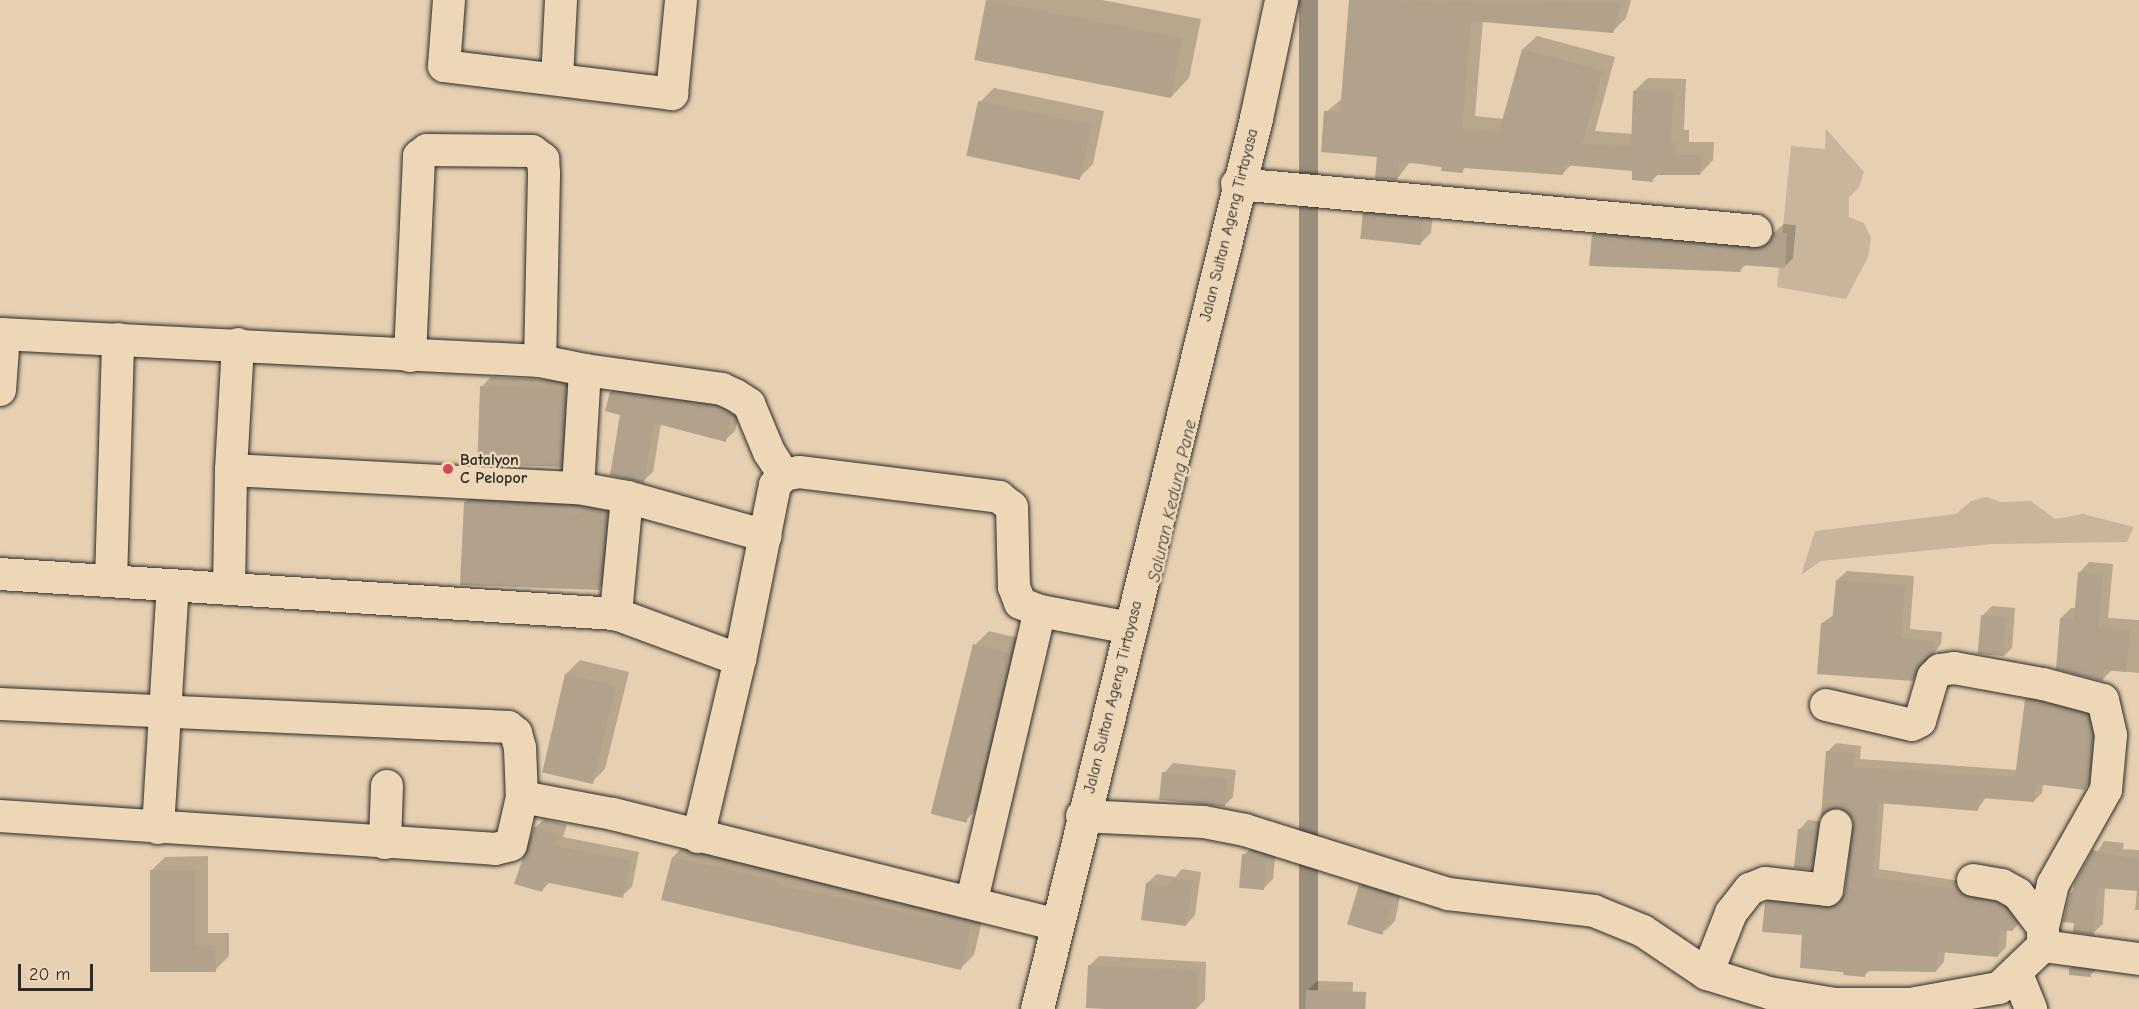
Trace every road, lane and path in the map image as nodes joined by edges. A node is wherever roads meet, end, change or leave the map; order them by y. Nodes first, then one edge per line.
1 (449, 0) edge
2 (561, 0) edge
3 (681, 0) edge
4 (1281, 0) edge
5 (557, 80) junction
6 (1243, 184) junction
7 (1756, 231) dead end
8 (2, 334) edge
9 (118, 339) junction
10 (238, 344) junction
11 (410, 356) junction
12 (540, 361) junction
13 (585, 370) junction
14 (0, 390) edge
15 (231, 470) junction
16 (784, 476) junction
17 (578, 488) junction
18 (627, 497) junction
19 (766, 536) junction
20 (0, 574) edge
21 (111, 581) junction
22 (172, 586) junction
23 (229, 589) junction
24 (1040, 611) junction
25 (616, 614) junction
26 (1130, 628) junction
27 (740, 660) junction
28 (0, 704) edge
29 (1826, 705) dead end
30 (167, 712) junction
31 (387, 786) dead end
32 (522, 797) junction
33 (0, 816) edge
34 (1090, 816) junction
35 (1836, 826) dead end
36 (158, 828) junction
37 (698, 837) junction
38 (385, 843) junction
39 (1973, 880) dead end
40 (972, 900) junction
41 (1055, 924) junction
42 (2043, 936) junction
43 (2139, 959) edge
44 (1707, 974) junction
45 (2017, 974) junction
46 (1941, 1005) edge
47 (1037, 1009) edge
48 (2031, 1009) edge

1 - 5 street
2 - 5 street
3 - 5 street
4 - 6 main road, Jalan Sultan Ageng Tirtayasa
6 - 7 street
6 - 26 main road, Jalan Sultan Ageng Tirtayasa
8 - 9 street
8 - 14 street
9 - 10 street
9 - 21 street
10 - 11 street
10 - 15 street
11 - 12 street
11 - 12 street
12 - 13 street
13 - 16 street
13 - 17 street
15 - 17 street
15 - 23 street
16 - 19 street
16 - 24 street
17 - 18 street
18 - 19 street
18 - 25 street
19 - 27 street
20 - 21 street
21 - 22 street
22 - 23 street
22 - 30 street
23 - 25 street
24 - 26 street
24 - 40 street
25 - 27 street
26 - 34 main road, Jalan Sultan Ageng Tirtayasa
27 - 37 street
28 - 30 street
29 - 42 street
30 - 32 street
30 - 36 street
31 - 38 street
32 - 37 street
32 - 38 street
33 - 36 street
34 - 41 main road, Jalan Sultan Ageng Tirtayasa
34 - 44 street
35 - 44 street
36 - 38 street
37 - 40 street
39 - 42 street
40 - 41 street
41 - 47 main road, Jalan Sultan Ageng Tirtayasa
42 - 43 street
42 - 45 street
44 - 46 street
45 - 46 street
45 - 48 street

